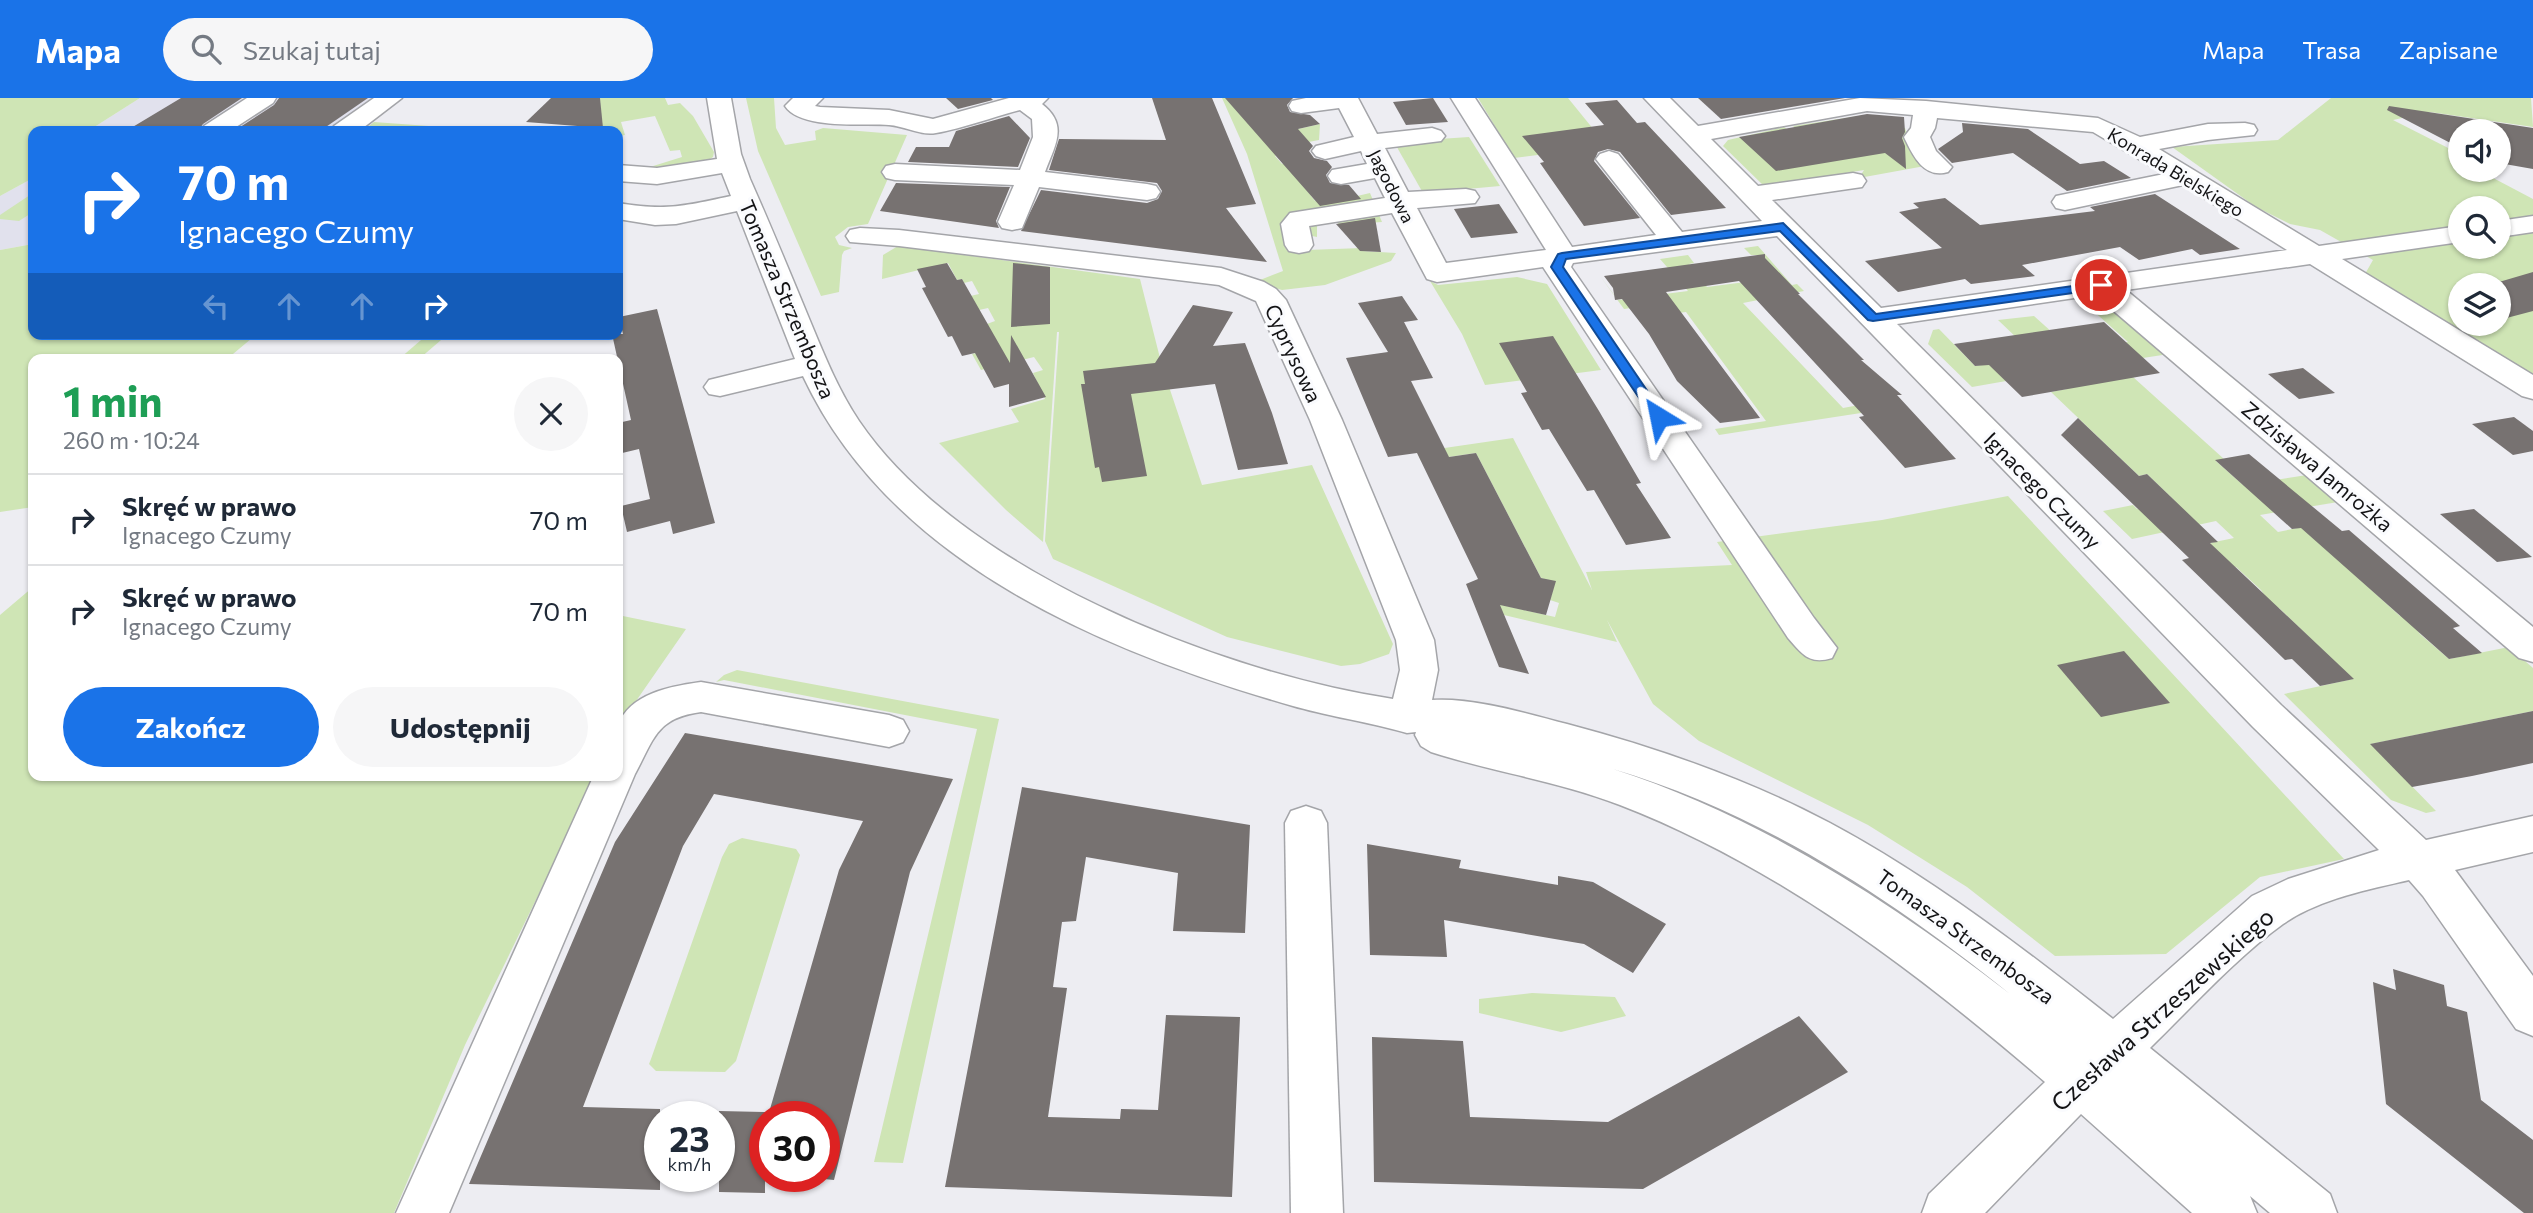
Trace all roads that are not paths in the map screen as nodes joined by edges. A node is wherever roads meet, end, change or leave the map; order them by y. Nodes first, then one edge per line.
1 (264, 98) edge
2 (390, 98) edge
3 (811, 98) edge
4 (1463, 98) edge
5 (1656, 98) edge
6 (1030, 100) edge
7 (708, 101) edge
8 (1350, 104) edge
9 (1926, 108) junction
10 (1311, 112) dead end
11 (222, 126) edge
12 (350, 126) edge
13 (2245, 131) dead end
14 (1691, 135) junction
15 (1432, 136) dead end
16 (2137, 145) junction
17 (730, 159) junction
18 (1609, 159) dead end
19 (1939, 167) dead end
20 (895, 172) dead end
21 (623, 173) edge
22 (1386, 175) junction
23 (2185, 177) junction
24 (1031, 178) junction
25 (1853, 181) dead end
26 (1147, 191) dead end
27 (1751, 195) junction
28 (1466, 197) dead end
29 (746, 201) junction
30 (2065, 202) dead end
31 (623, 212) edge
32 (1012, 222) dead end
33 (2533, 224) edge
34 (1783, 227) junction
35 (2511, 227) edge
36 (1408, 235) junction
37 (860, 236) dead end
38 (2448, 236) edge
39 (1500, 237) dead end
40 (1675, 241) junction
41 (1299, 245) dead end
42 (2312, 255) junction
43 (1562, 257) junction
44 (2101, 285) junction
45 (1873, 318) junction
46 (813, 364) junction
47 (720, 387) dead end
48 (2533, 389) edge
49 (1818, 648) dead end
50 (2533, 648) edge
51 (1421, 668) junction
52 (1407, 718) junction
53 (1477, 720) junction
54 (889, 731) dead end
55 (623, 758) edge
56 (612, 781) edge
57 (1306, 823) dead end
58 (2533, 834) edge
59 (2418, 860) junction
60 (2533, 1014) edge
61 (2115, 1049) junction
62 (2079, 1082) junction
63 (422, 1213) edge
64 (1317, 1213) edge
65 (1948, 1213) edge
66 (2231, 1213) edge
67 (2311, 1213) edge

1 - 11 street
2 - 12 street
3 - 6 street
4 - 43 street
5 - 14 street, Ignacego Czumy
6 - 24 street
7 - 17 street, Tomasza Strzembosza
8 - 10 street
8 - 22 street, Jagodowa
9 - 14 street, Konrada Bielskiego
9 - 16 street, Konrada Bielskiego
9 - 19 street
13 - 16 street
14 - 27 street, Ignacego Czumy
15 - 22 street
16 - 23 street, Konrada Bielskiego
17 - 21 street
17 - 29 street, Tomasza Strzembosza
18 - 40 street
20 - 24 street
22 - 22 street
22 - 28 street
22 - 36 street, Jagodowa
22 - 41 street
23 - 30 street
23 - 42 street, Konrada Bielskiego
24 - 26 street
24 - 32 street
25 - 27 street
27 - 34 street, Ignacego Czumy
29 - 31 street
29 - 46 street, Tomasza Strzembosza
33 - 35 street
34 - 40 street
34 - 45 street, Ignacego Czumy
36 - 39 street
36 - 43 street, Jagodowa
37 - 51 street, Cyprysowa
38 - 42 street
40 - 43 street
42 - 44 street
42 - 48 street, Konrada Bielskiego
43 - 49 street
44 - 45 street
44 - 50 street, Zdzisława Jamrożka
45 - 59 street, Ignacego Czumy
46 - 47 street
46 - 52 street, Tomasza Strzembosza
51 - 52 street, Cyprysowa
51 - 53 street
52 - 53 street, Tomasza Strzembosza
52 - 62 street, Tomasza Strzembosza
53 - 61 street, Tomasza Strzembosza
54 - 55 street
56 - 63 street
57 - 64 street
58 - 59 street, Czesława Strzeszewskiego
59 - 60 street, Ignacego Czumy
59 - 61 street, Czesława Strzeszewskiego
61 - 62 street, Czesława Strzeszewskiego
61 - 67 street, Tomasza Strzembosza
62 - 65 street, Czesława Strzeszewskiego
62 - 66 street, Tomasza Strzembosza

